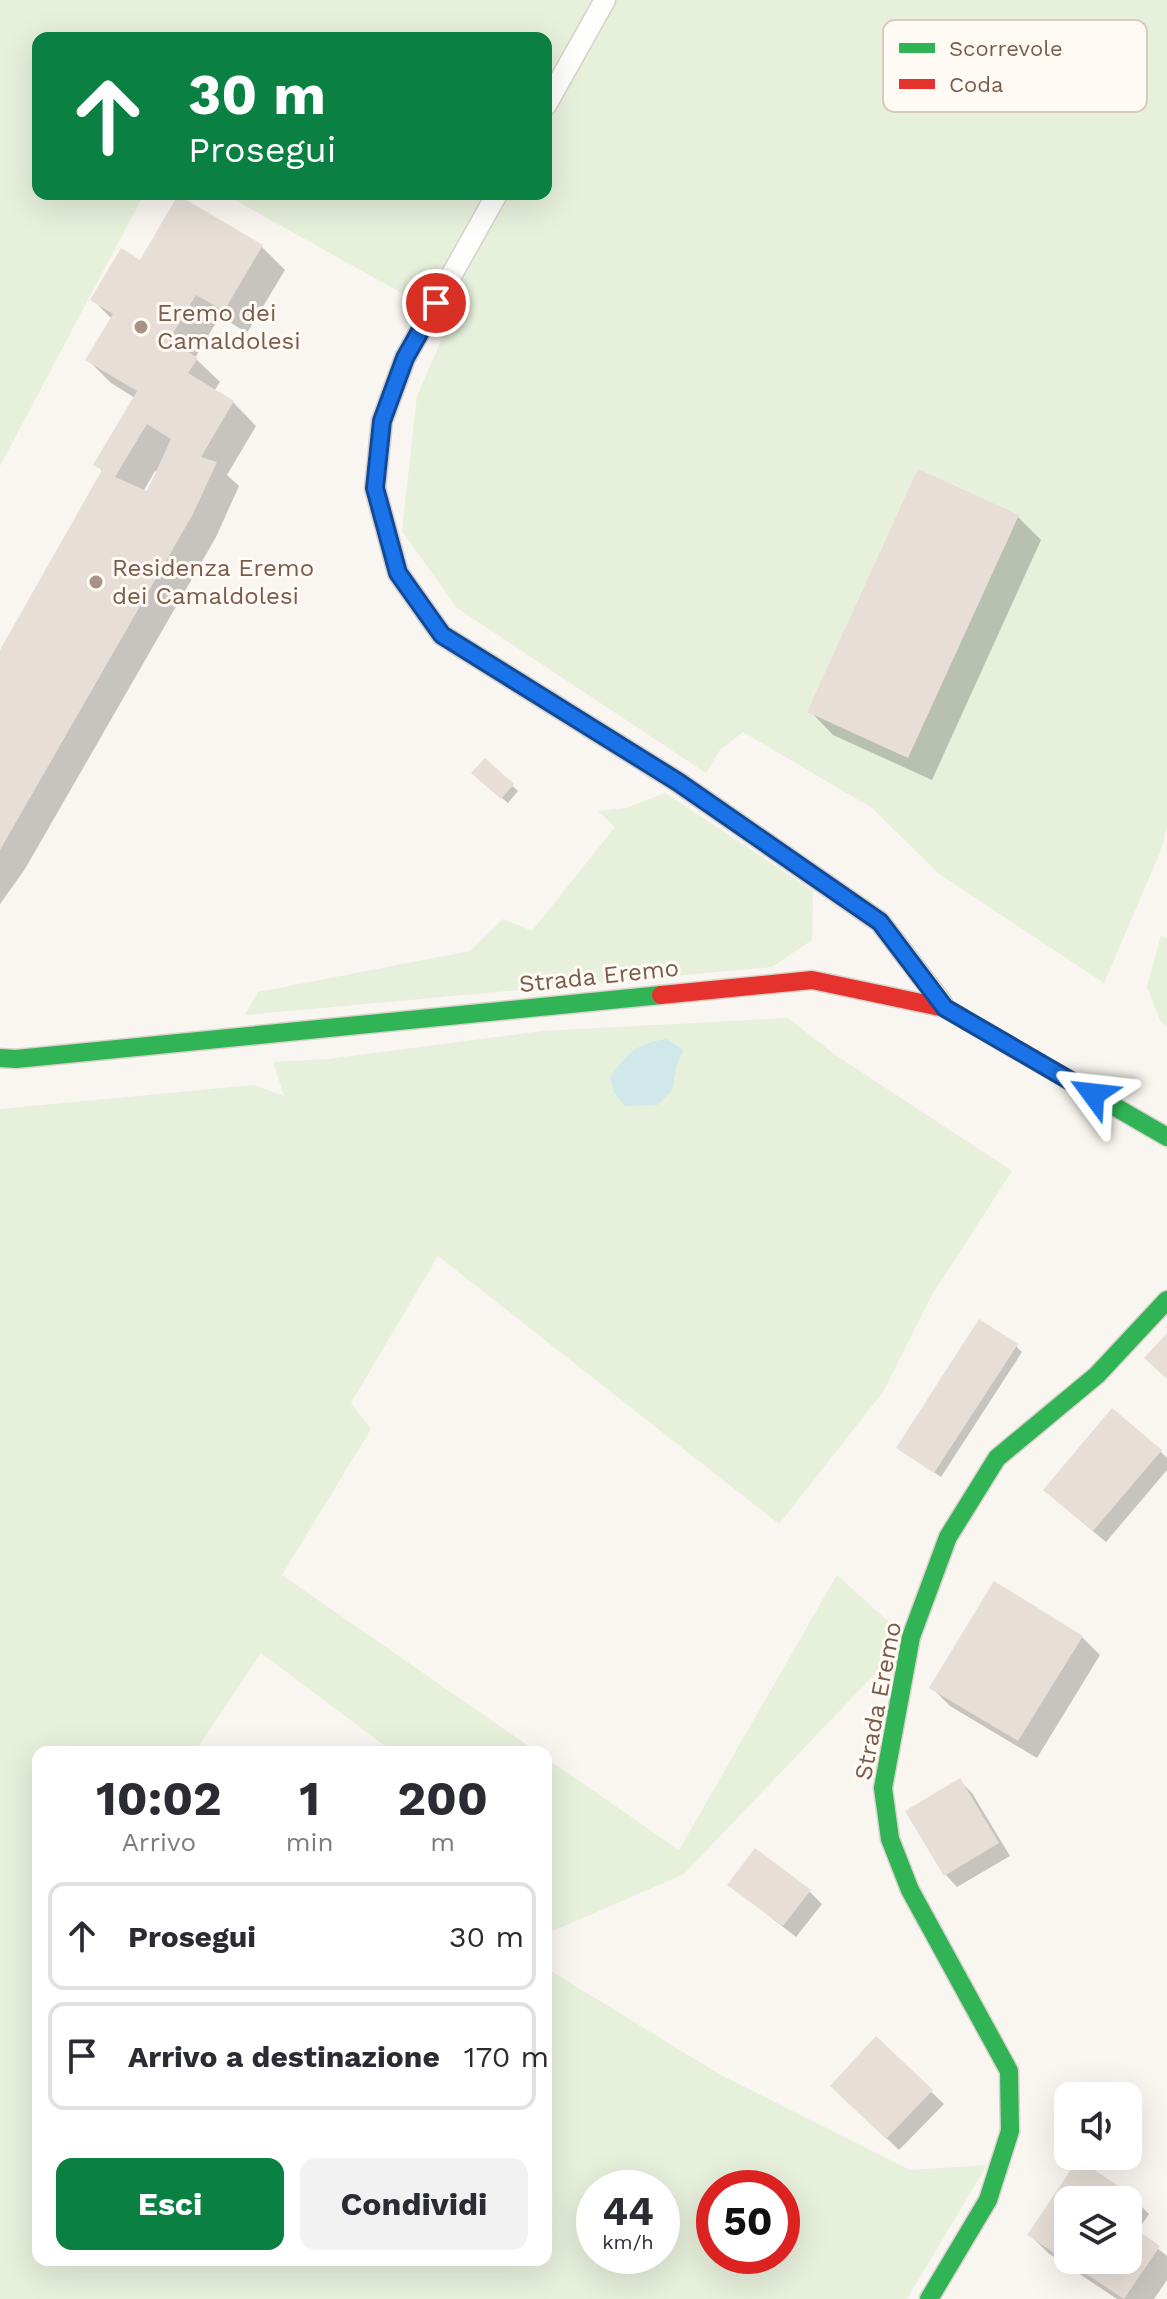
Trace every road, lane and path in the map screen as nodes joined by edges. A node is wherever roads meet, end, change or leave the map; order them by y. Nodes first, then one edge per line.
1 (605, 0) edge
2 (552, 94) edge
3 (494, 200) edge
4 (945, 1008) junction
5 (0, 1058) edge
6 (1167, 1137) edge
7 (1167, 1300) edge
8 (929, 2299) edge

1 - 2 lane
3 - 4 lane
4 - 5 main road, Strada Eremo
4 - 6 main road, Strada Eremo
7 - 8 main road, Strada Eremo

